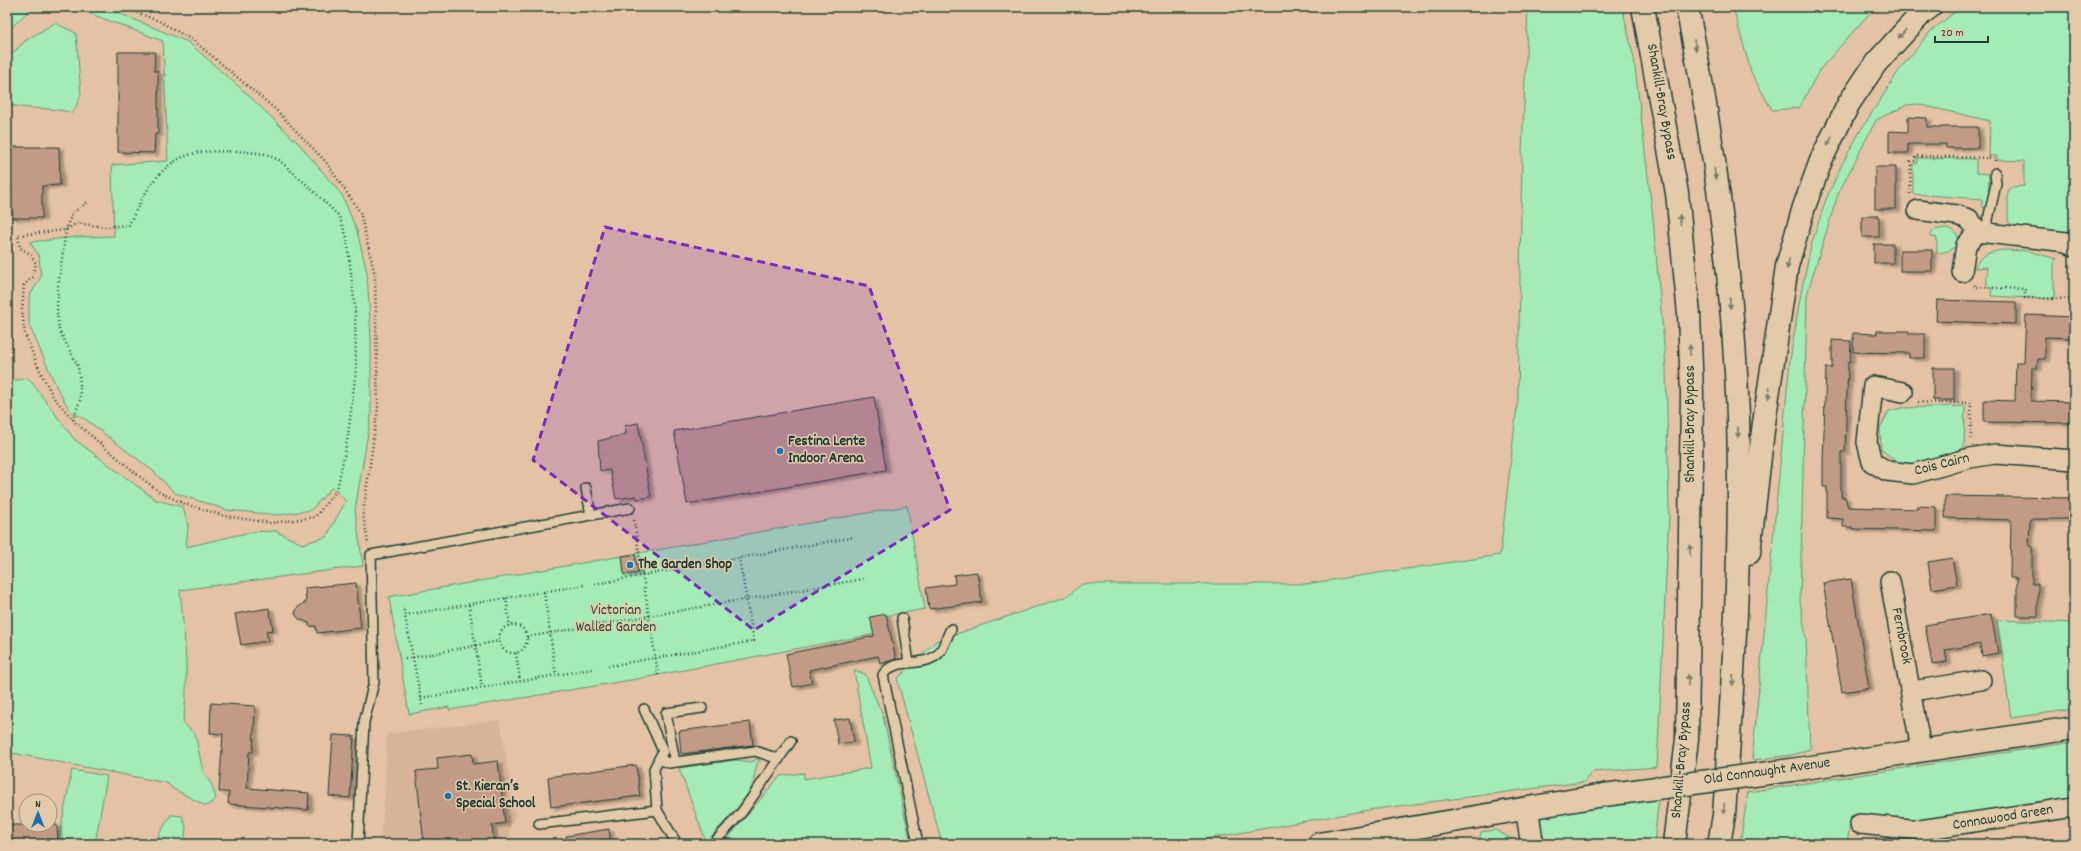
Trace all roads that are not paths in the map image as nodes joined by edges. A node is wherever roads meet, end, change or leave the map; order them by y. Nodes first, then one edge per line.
1 (1643, 7) edge
2 (1687, 7) edge
3 (1930, 7) edge
4 (1995, 173) road end
5 (1918, 210) road end
6 (1981, 233) junction
7 (2074, 247) edge
8 (1962, 272) road end
9 (1903, 392) road end
10 (2074, 460) edge
11 (586, 488) dead end
12 (630, 508) road end
13 (591, 515) junction
14 (1890, 581) dead end
15 (902, 618) dead end
16 (951, 629) dead end
17 (1736, 641) junction
18 (909, 663) junction
19 (1981, 680) dead end
20 (1912, 691) junction
21 (702, 708) dead end
22 (644, 709) dead end
23 (2074, 728) edge
24 (791, 741) dead end
25 (1921, 749) junction
26 (659, 759) junction
27 (779, 759) junction
28 (675, 762) junction
29 (2074, 807) edge
30 (1527, 809) junction
31 (657, 810) junction
32 (539, 824) dead end
33 (1860, 824) dead end
34 (358, 844) edge
35 (677, 844) edge
36 (713, 844) edge
37 (918, 844) edge
38 (1319, 844) edge
39 (1532, 844) edge
40 (1674, 844) edge
41 (1719, 844) edge

40 -> 1 main road, Shankill-Bray Bypass
2 -> 17 main road
3 -> 17 main road
4 - 6 lane
5 - 6 street
6 - 7 street
6 - 8 street
9 - 10 street, Cois Cairn
11 - 13 lane
12 - 13 lane
13 - 34 lane
14 - 20 street, Fernbrook
15 - 18 lane
16 - 18 lane
17 -> 41 main road
18 - 37 lane
19 - 20 street
20 - 25 street, Fernbrook
21 - 28 lane
22 - 26 lane
23 - 25 main road, Old Connaught Avenue
24 - 27 lane
25 - 30 main road, Old Connaught Avenue, bridge
26 - 28 lane
26 - 31 lane
27 - 28 lane
27 - 36 lane
29 - 33 street, Connawood Green
30 - 38 main road, Old Connaught Avenue
30 - 39 main road
31 - 32 lane
31 - 35 lane

